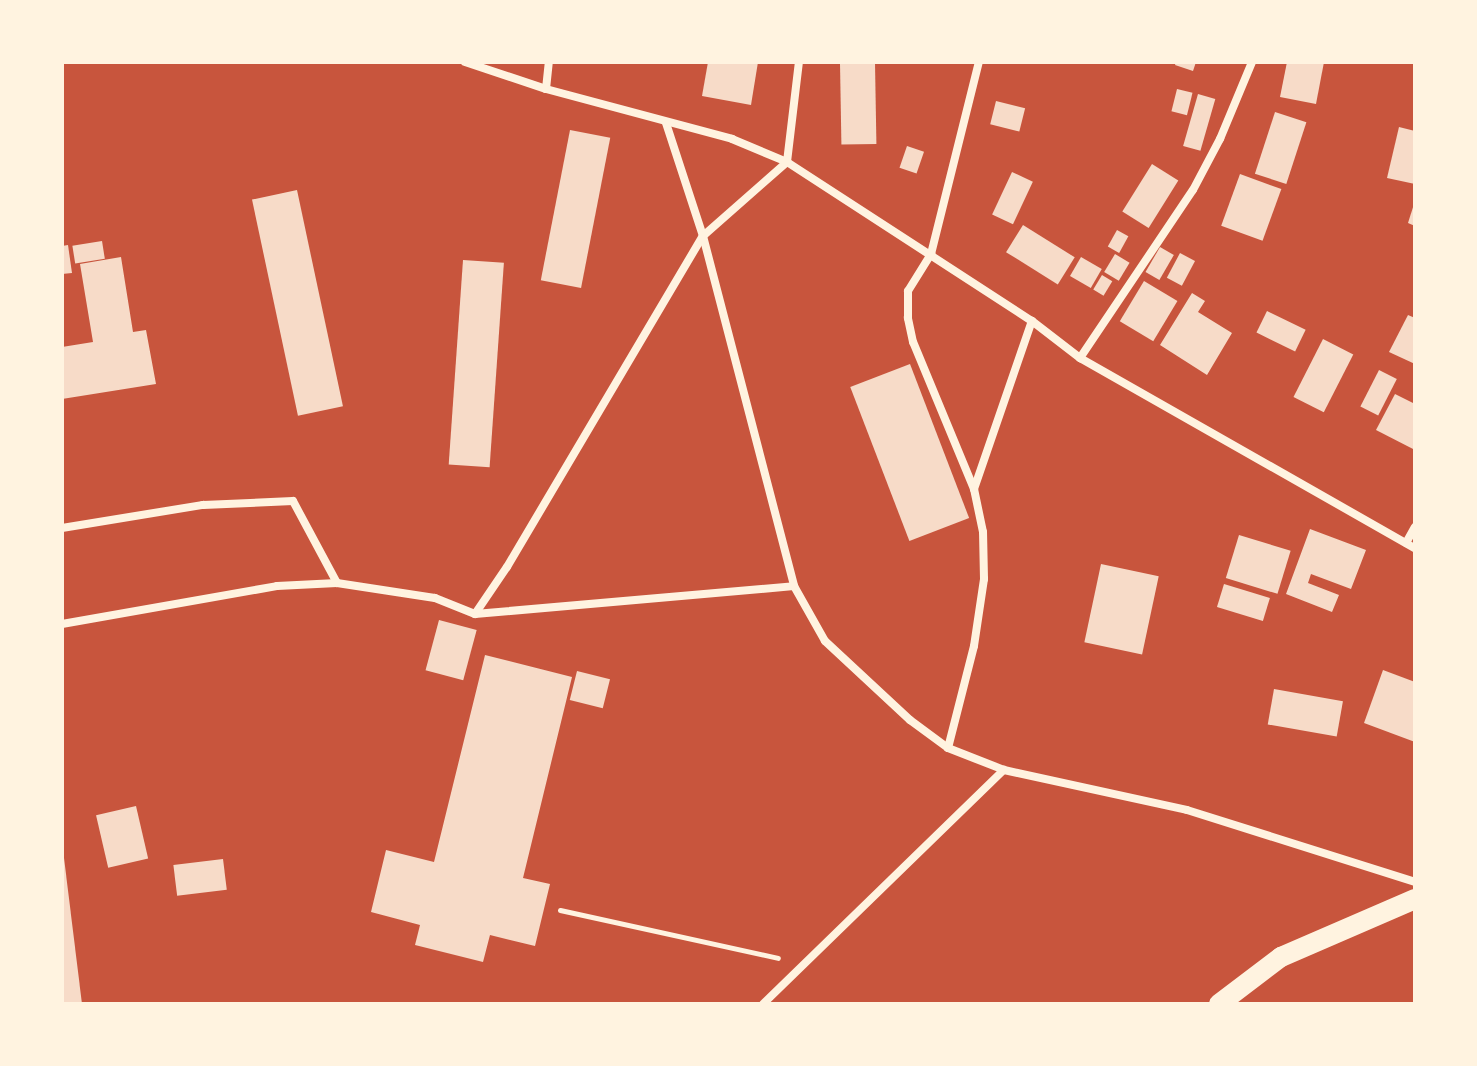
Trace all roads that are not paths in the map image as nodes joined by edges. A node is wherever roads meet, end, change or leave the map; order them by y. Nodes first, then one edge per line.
1 (465, 62) edge
2 (549, 62) edge
3 (799, 62) edge
4 (979, 62) edge
5 (1252, 62) edge
6 (546, 89) junction
7 (666, 123) junction
8 (787, 162) junction
9 (703, 236) junction
10 (931, 254) junction
11 (1032, 321) junction
12 (1080, 358) junction
13 (974, 489) junction
14 (1415, 527) edge
15 (62, 528) edge
16 (1406, 543) junction
17 (1415, 548) edge
18 (337, 583) junction
19 (794, 586) junction
20 (475, 614) junction
21 (62, 624) edge
22 (948, 748) junction
23 (1004, 770) junction
24 (1415, 882) edge
25 (1415, 899) edge
26 (763, 1004) edge
27 (1219, 1004) edge

1 - 6 street
2 - 6 street
3 - 8 street
4 - 10 street
5 - 12 street
6 - 7 street
7 - 8 street
7 - 9 street
8 - 9 street
8 - 10 street
9 - 19 street
9 - 20 street
10 - 11 street
10 - 13 street
11 - 12 street
11 - 13 street
12 - 16 street
13 - 22 street
14 - 16 street
15 - 18 street
16 - 17 street
18 - 20 street
18 - 21 street
19 - 20 street
19 - 22 street
22 - 23 street
23 - 24 street
23 - 26 street
25 - 27 main road

